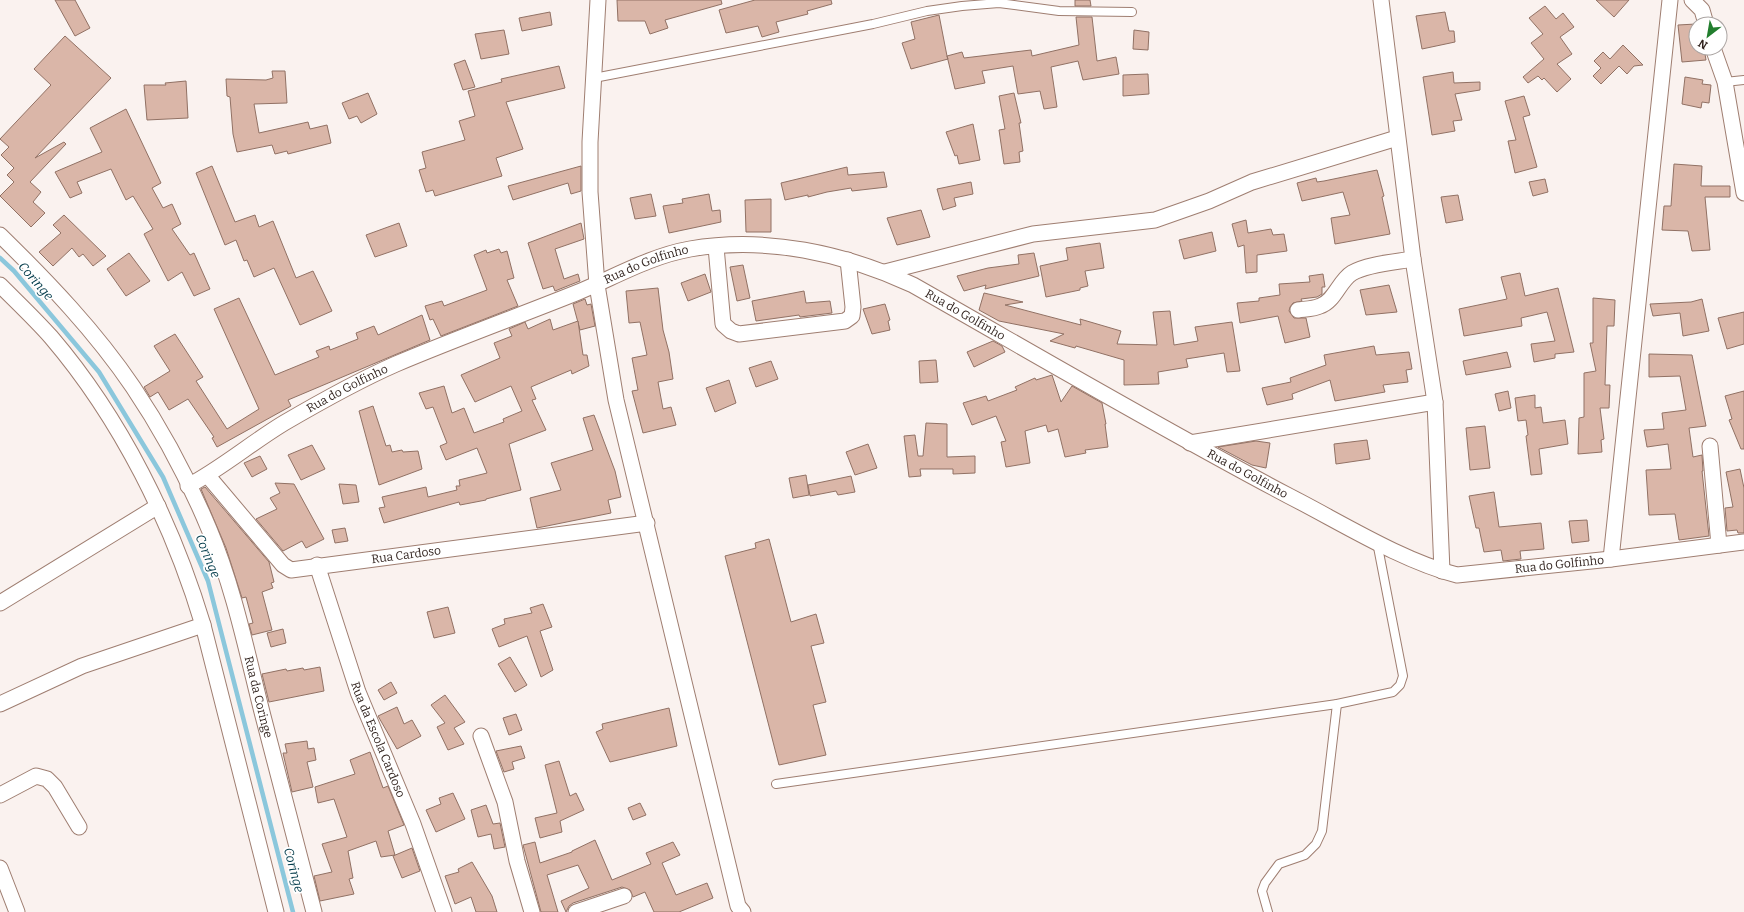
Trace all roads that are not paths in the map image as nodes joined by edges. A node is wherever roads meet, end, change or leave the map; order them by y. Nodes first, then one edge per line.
1 (598, 0) edge
2 (1381, 0) edge
3 (1670, 0) edge
4 (1692, 0) edge
5 (1132, 12) dead end
6 (1704, 16) edge
7 (1716, 56) edge
8 (594, 78) junction
9 (1744, 80) edge
10 (1724, 82) junction
11 (1397, 138) junction
12 (1744, 193) edge
13 (0, 235) edge
14 (716, 247) junction
15 (1413, 259) junction
16 (848, 260) junction
17 (885, 272) junction
18 (0, 285) edge
19 (597, 285) junction
20 (1298, 310) dead end
21 (1436, 402) junction
22 (1190, 444) junction
23 (1710, 446) dead end
24 (208, 476) junction
25 (188, 486) junction
26 (158, 506) junction
27 (647, 523) junction
28 (1377, 541) junction
29 (1744, 542) edge
30 (1719, 545) junction
31 (1611, 559) junction
32 (316, 565) junction
33 (1442, 571) junction
34 (0, 603) edge
35 (203, 625) junction
36 (0, 704) edge
37 (1337, 704) junction
38 (481, 736) dead end
39 (776, 784) dead end
40 (0, 795) edge
41 (79, 827) dead end
42 (0, 868) edge
43 (624, 896) dead end
44 (17, 912) edge
45 (276, 912) edge
46 (314, 912) edge
47 (444, 912) edge
48 (532, 912) edge
49 (576, 912) edge
50 (743, 912) edge
51 (1268, 912) edge

1 - 8 street
2 - 11 street
3 - 31 street
4 - 6 street
5 - 8 lane
7 - 10 street
8 - 19 street
9 - 10 lane
10 - 12 street
11 - 15 street
11 - 17 street
13 - 25 street, Rua da Coringe
14 - 16 street, Rua do Golfinho
14 - 16 street
14 - 19 street, Rua do Golfinho
15 - 20 street
15 - 21 street
16 - 17 street, Rua do Golfinho
17 - 22 street, Rua do Golfinho
18 - 26 street
19 - 24 street, Rua do Golfinho
19 - 27 street
21 - 22 street
21 - 33 street
22 - 28 street, Rua do Golfinho
23 - 30 street
24 - 25 street, Rua do Golfinho
24 - 32 street, Rua Cardoso
25 - 46 street, Rua da Coringe
26 - 34 street
26 - 35 street
27 - 32 street, Rua Cardoso
27 - 50 street
28 - 33 street, Rua do Golfinho
28 - 37 lane
29 - 30 street, Rua do Golfinho
30 - 31 street, Rua do Golfinho
31 - 33 street, Rua do Golfinho
32 - 47 street, Rua da Escola Cardoso
35 - 36 street
35 - 45 street
37 - 39 lane
37 - 51 lane
38 - 48 street
40 - 41 street
42 - 44 street
43 - 49 street

